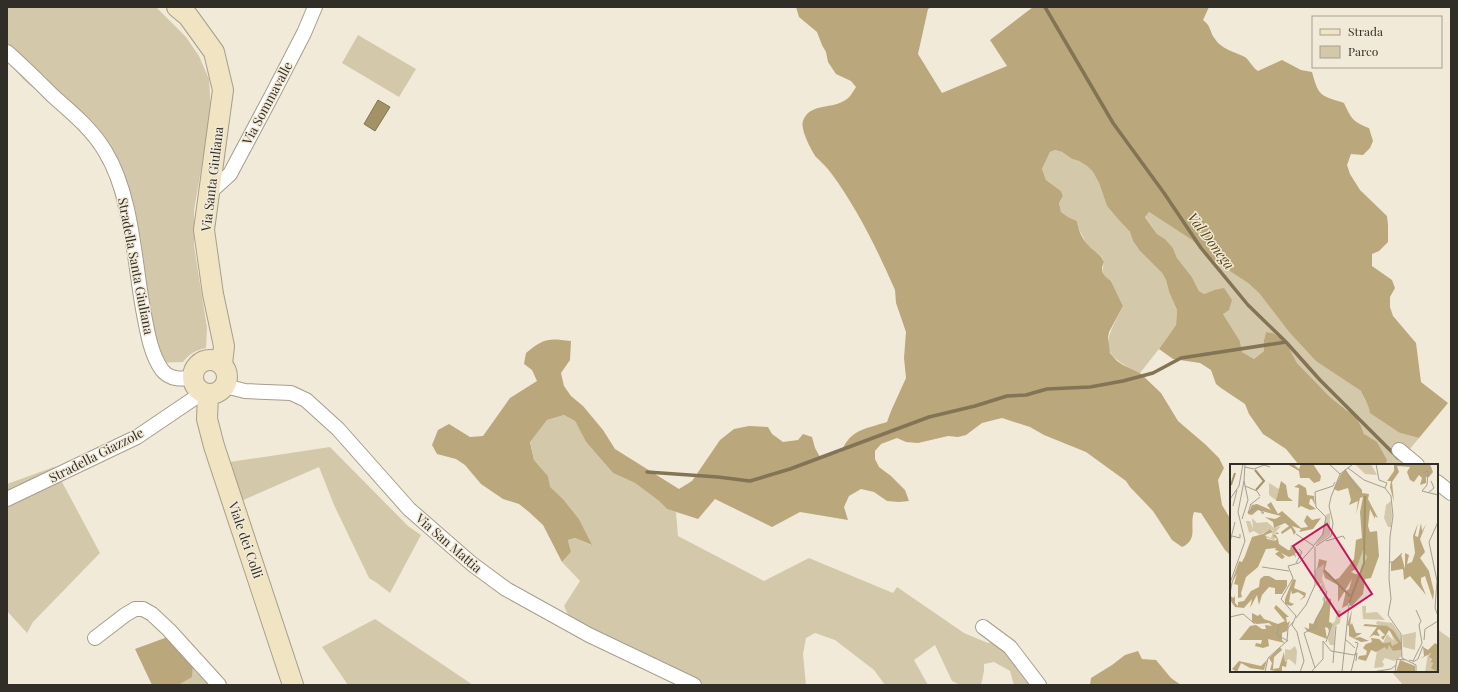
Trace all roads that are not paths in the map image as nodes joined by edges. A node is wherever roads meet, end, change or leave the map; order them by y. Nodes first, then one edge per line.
1 (177, 7) edge
2 (315, 7) edge
3 (7, 52) edge
4 (209, 193) junction
5 (222, 364) junction
6 (207, 388) junction
7 (1399, 450) dead end
8 (1416, 464) edge
9 (1438, 483) edge
10 (1451, 493) edge
11 (7, 499) edge
12 (983, 627) dead end
13 (95, 638) dead end
14 (219, 685) edge
15 (293, 685) edge
16 (694, 685) edge
17 (1039, 685) edge

1 - 4 street, Via Santa Giuliana
2 - 4 street, Via Sommavalle
3 - 6 street, Stradella Santa Giuliana
4 - 5 street, Via Santa Giuliana
5 - 6 street, Via Santa Giuliana
5 - 6 street
6 - 11 street, Stradella Giazzole
6 - 15 street, Viale dei Colli
6 - 16 street, Via San Mattia
7 - 8 street
9 - 10 street
12 - 17 street
13 - 14 street

